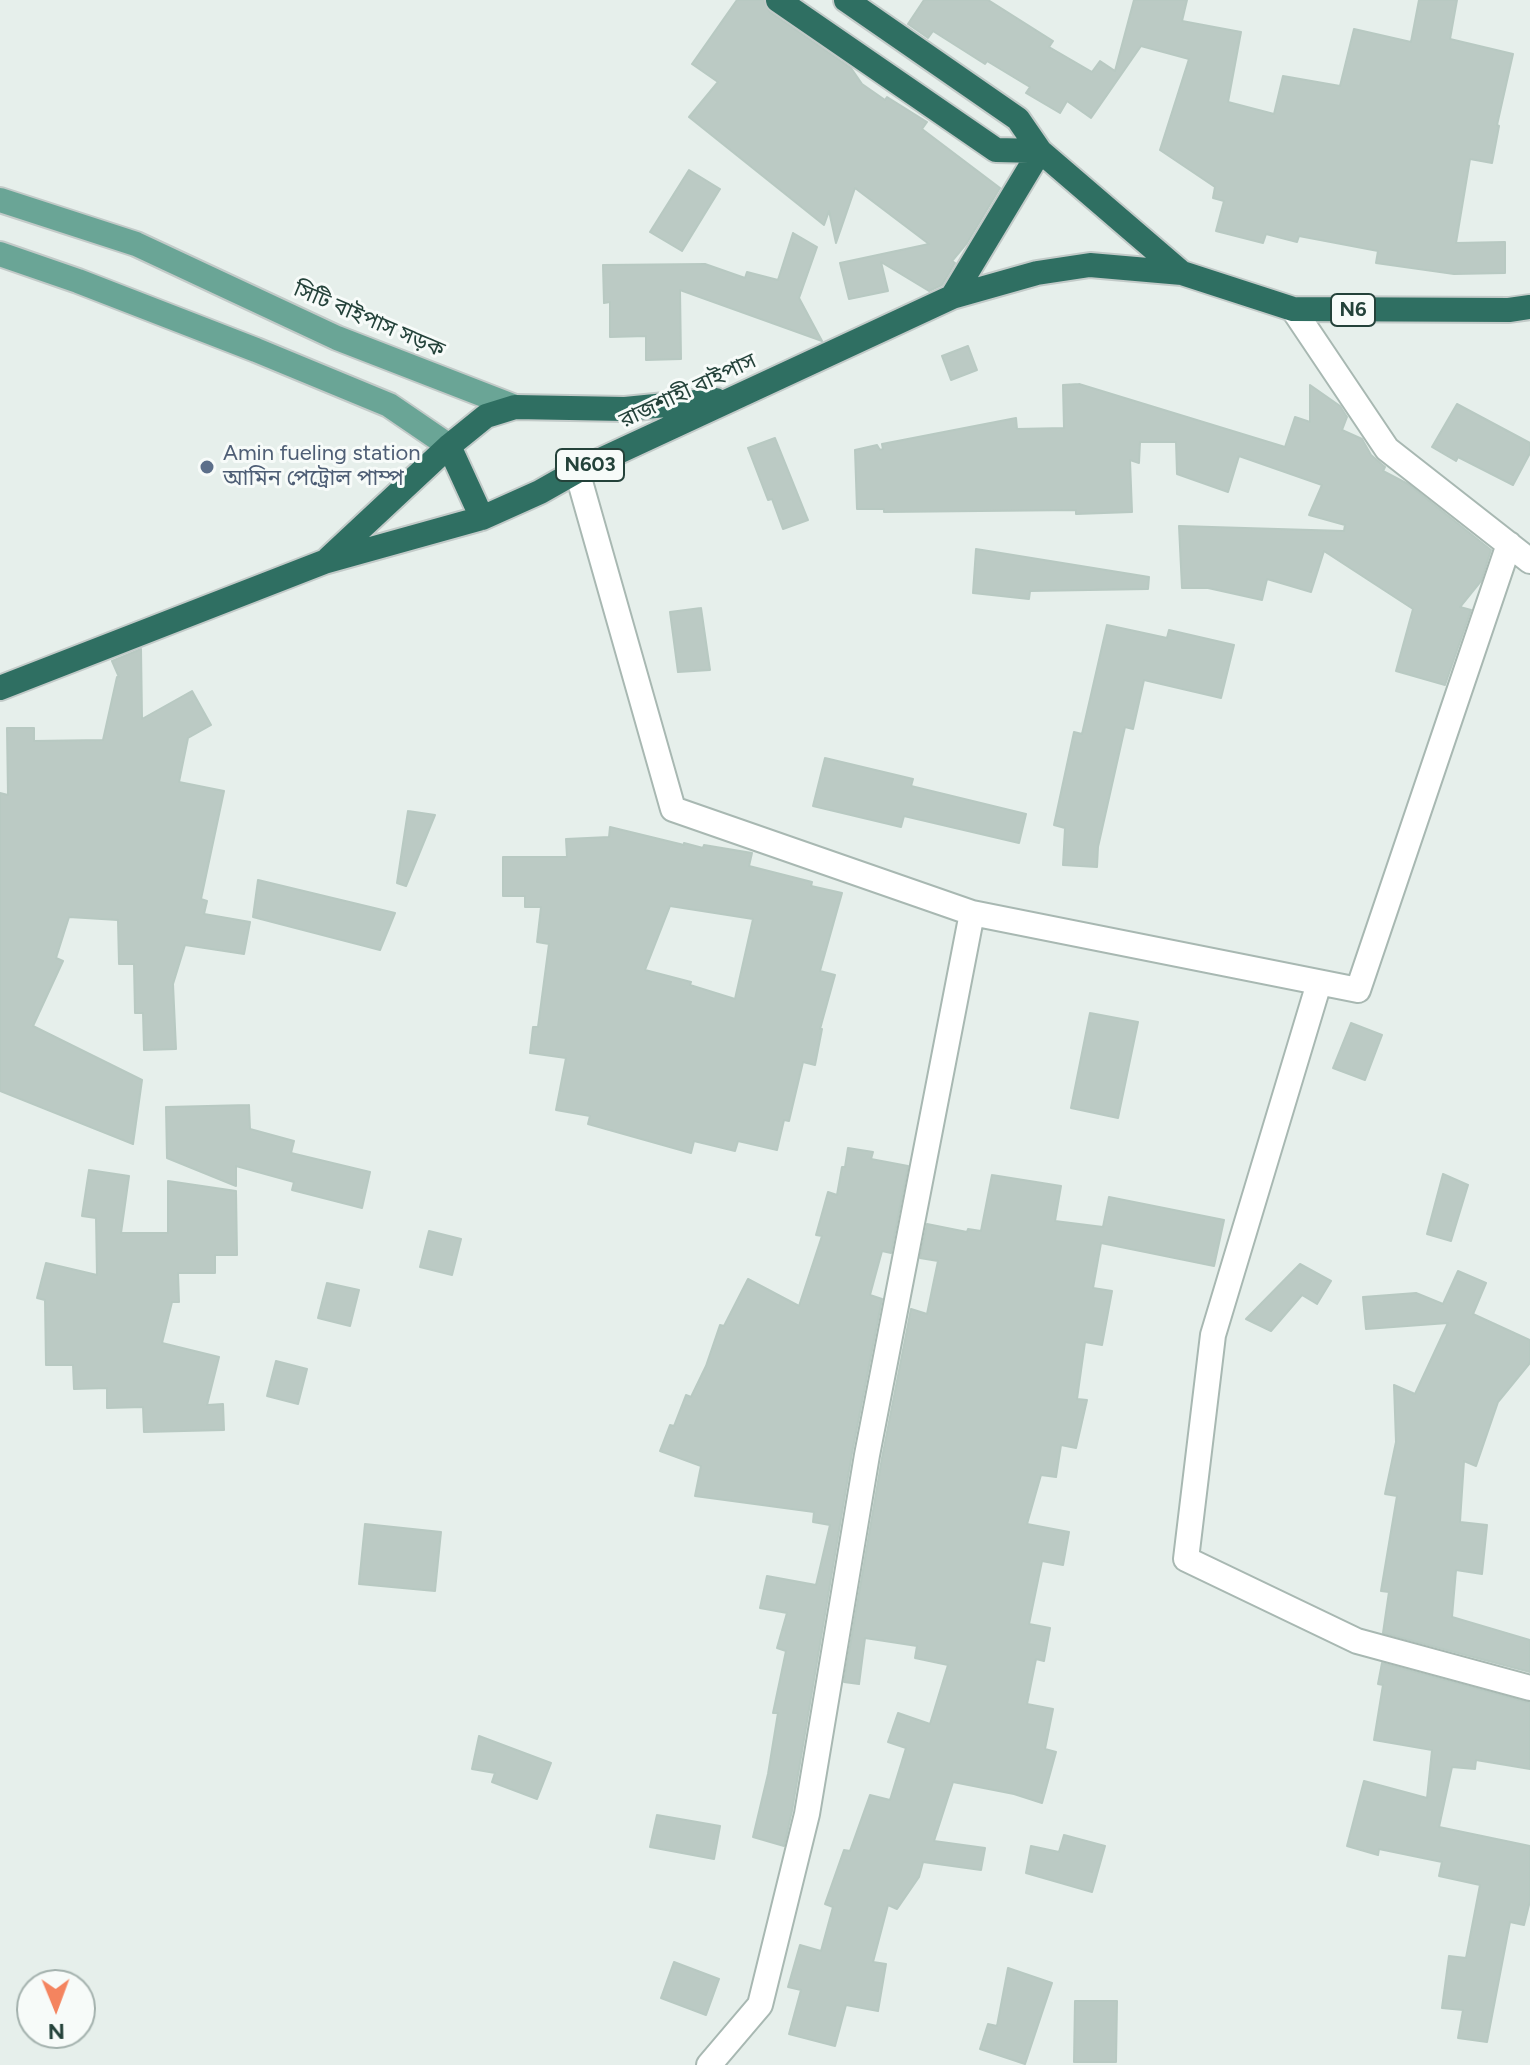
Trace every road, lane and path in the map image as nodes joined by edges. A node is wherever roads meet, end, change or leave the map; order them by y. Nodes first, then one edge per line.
1 (778, 0) edge
2 (846, 0) edge
3 (1040, 151) junction
4 (0, 200) edge
5 (0, 254) edge
6 (1182, 273) junction
7 (952, 297) junction
8 (1530, 307) edge
9 (1293, 309) junction
10 (734, 399) junction
11 (515, 407) junction
12 (449, 446) junction
13 (577, 471) junction
14 (482, 518) junction
15 (1509, 544) junction
16 (1530, 561) edge
17 (324, 562) junction
18 (0, 688) edge
19 (972, 913) junction
20 (1319, 983) junction
21 (1530, 1688) edge
22 (709, 2065) edge

1 - 3 highway
2 - 3 highway, N6
3 - 6 highway, N6
3 - 7 highway
4 - 11 main road, সিটি বাইপাস সড়ক
5 - 12 main road
6 - 7 highway, রাজশাহী বাইপাস / N603
6 - 9 highway, N6
7 - 10 highway, রাজশাহী বাইপাস / N603
8 - 9 highway, N6
9 - 15 street
10 - 11 highway, সিটি বাইপাস সড়ক / N603
10 - 13 highway, রাজশাহী বাইপাস / N603
11 - 12 highway
12 - 14 highway
12 - 17 highway
13 - 14 highway, রাজশাহী বাইপাস / N603
13 - 19 street
14 - 17 highway, রাজশাহী বাইপাস / N603
15 - 16 street
15 - 20 street
17 - 18 highway, রাজশাহী বাইপাস / N603
19 - 20 street
19 - 22 street
20 - 21 street

